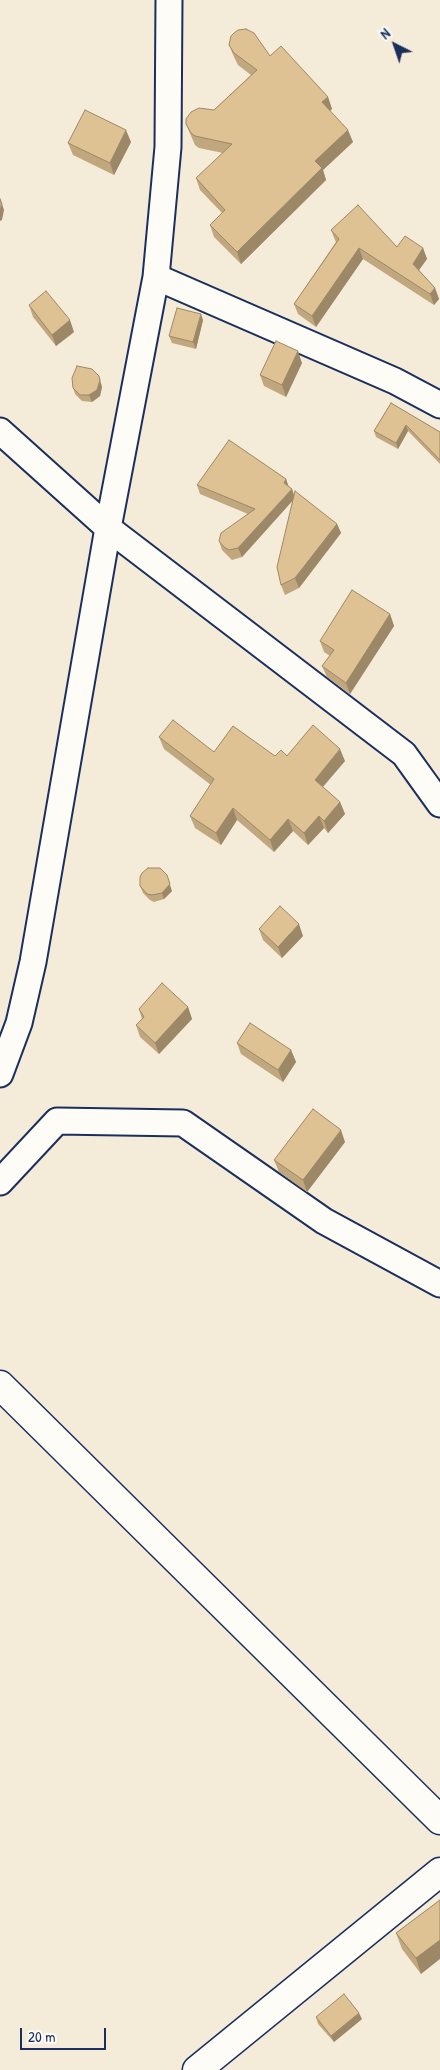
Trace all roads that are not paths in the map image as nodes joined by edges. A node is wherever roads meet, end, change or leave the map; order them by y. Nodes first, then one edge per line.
1 (168, 0) edge
2 (156, 277) junction
3 (440, 405) edge
4 (0, 431) edge
5 (108, 528) junction
6 (440, 804) edge
7 (0, 1074) edge
8 (0, 1182) edge
9 (440, 1284) edge
10 (0, 1385) edge
11 (440, 1820) edge
12 (440, 1872) edge
13 (197, 2070) edge

1 - 2 street
2 - 3 street
2 - 5 street
4 - 5 street
5 - 6 street
5 - 7 street
8 - 9 street
10 - 11 street
12 - 13 street

